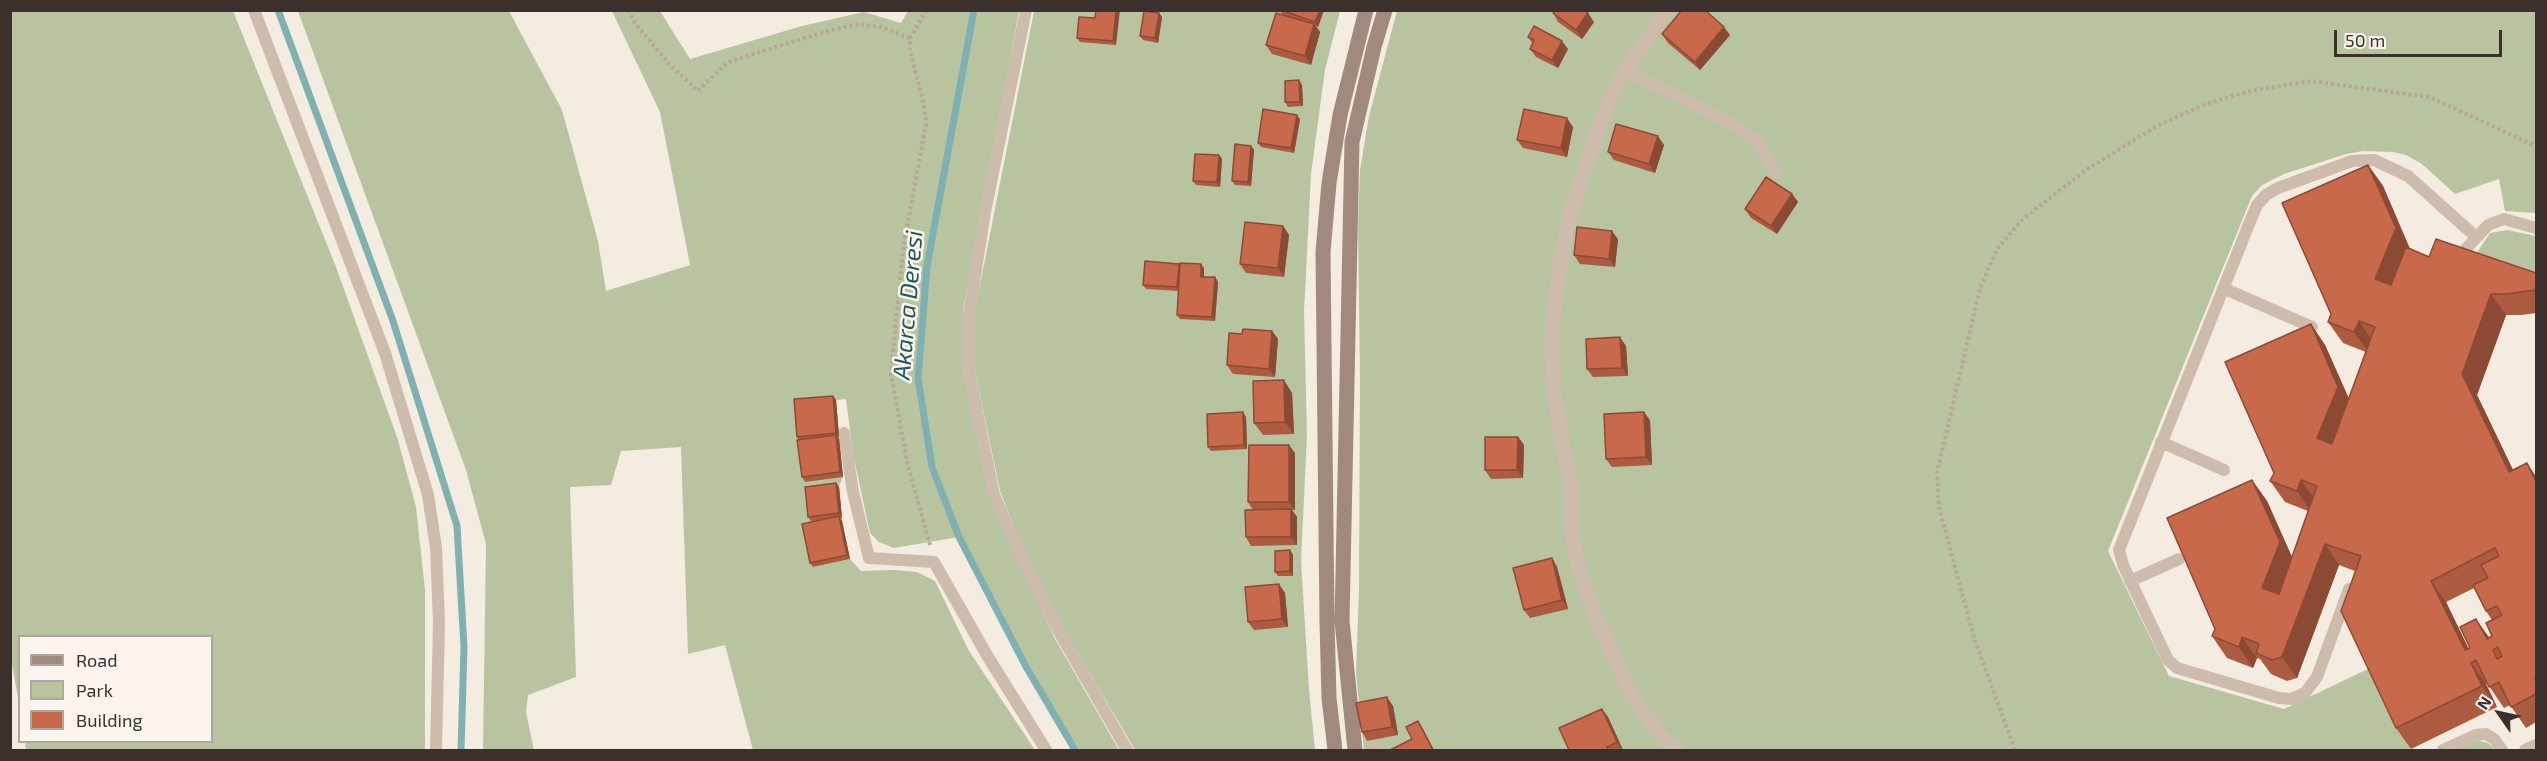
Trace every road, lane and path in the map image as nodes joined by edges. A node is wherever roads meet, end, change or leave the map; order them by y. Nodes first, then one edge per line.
1 (254, 10) edge
2 (628, 10) edge
3 (927, 10) edge
4 (1026, 10) edge
5 (1366, 10) edge
6 (1385, 10) edge
7 (1667, 10) edge
8 (910, 38) junction
9 (1625, 71) junction
10 (2536, 146) edge
11 (1775, 172) dead end
12 (2536, 228) edge
13 (2475, 236) junction
14 (2464, 251) edge
15 (2223, 288) junction
16 (2312, 327) edge
17 (844, 433) dead end
18 (2161, 442) junction
19 (2224, 470) dead end
20 (2179, 559) edge
21 (934, 562) junction
22 (2130, 581) junction
23 (2349, 589) edge
24 (2536, 745) edge
25 (436, 750) edge
26 (1046, 750) edge
27 (1127, 750) edge
28 (1335, 750) edge
29 (1355, 750) edge
30 (1677, 750) edge
31 (2015, 750) edge
32 (2443, 750) edge
33 (2502, 750) edge
34 (2525, 750) edge

1 - 25 lane
2 - 8 path
3 - 8 path
4 - 27 lane
5 - 28 main road
6 - 29 main road
7 - 9 street
8 - 21 path
9 - 11 lane
9 - 30 street
10 - 31 path
12 - 13 lane
13 - 14 lane
13 - 15 lane
15 - 16 lane
15 - 18 lane
17 - 21 lane
18 - 19 lane
18 - 22 lane
20 - 22 lane
21 - 26 lane
22 - 23 lane
24 - 34 lane
32 - 33 lane

